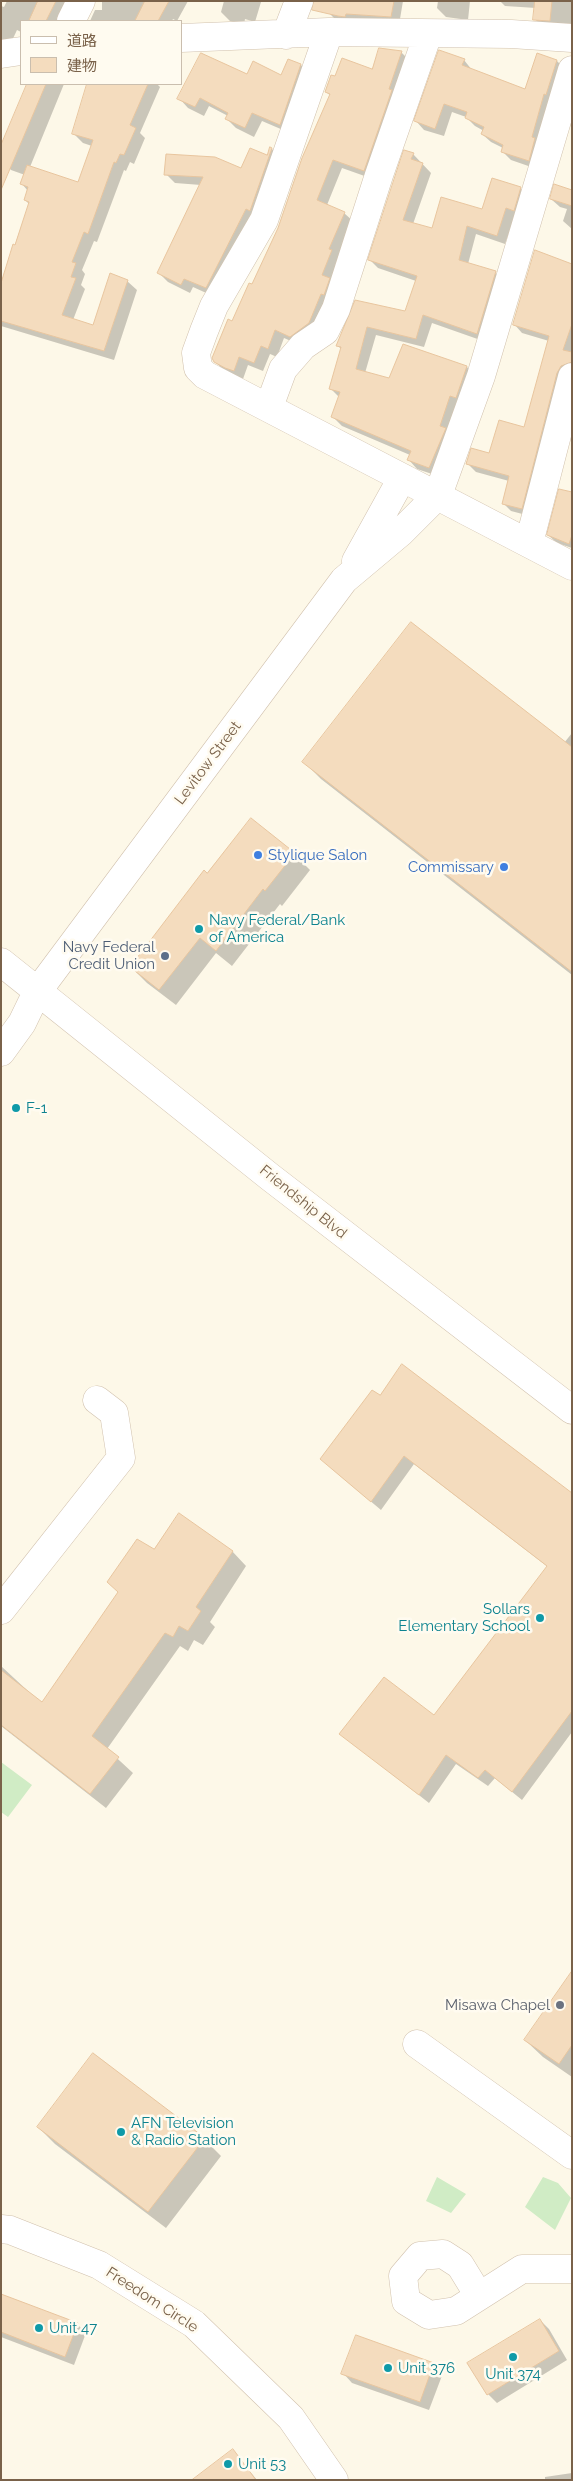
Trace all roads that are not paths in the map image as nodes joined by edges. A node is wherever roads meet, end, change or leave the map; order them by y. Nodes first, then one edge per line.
1 (80, 1) edge
2 (299, 1) edge
3 (71, 20) edge
4 (329, 32) junction
5 (428, 34) junction
6 (286, 35) junction
7 (182, 38) edge
8 (572, 38) edge
9 (20, 51) edge
10 (1, 54) edge
11 (572, 70) edge
12 (572, 377) edge
13 (269, 407) junction
14 (402, 478) junction
15 (438, 494) junction
16 (529, 543) junction
17 (572, 566) edge
18 (344, 580) junction
19 (1, 962) edge
20 (37, 992) junction
21 (1, 1052) edge
22 (96, 1400) dead end
23 (572, 1410) edge
24 (1, 1610) edge
25 (417, 2044) dead end
26 (572, 2155) edge
27 (1, 2229) edge
28 (572, 2269) edge
29 (479, 2296) dead end
30 (334, 2480) edge

1 - 3 street
2 - 6 street
4 - 5 street
4 - 6 street
4 - 13 street
5 - 8 street
5 - 13 street
6 - 7 street
9 - 10 street
11 - 15 street
12 - 16 street
13 - 14 street
14 - 15 street
14 - 18 street
15 - 16 street
15 - 18 street, Levitow Street
16 - 17 street
18 - 20 street, Levitow Street
19 - 20 street, Friendship Blvd
20 - 21 street, Levitow Street
20 - 23 street, Friendship Blvd
22 - 24 street
25 - 26 street
27 - 30 street, Freedom Circle
28 - 29 street

